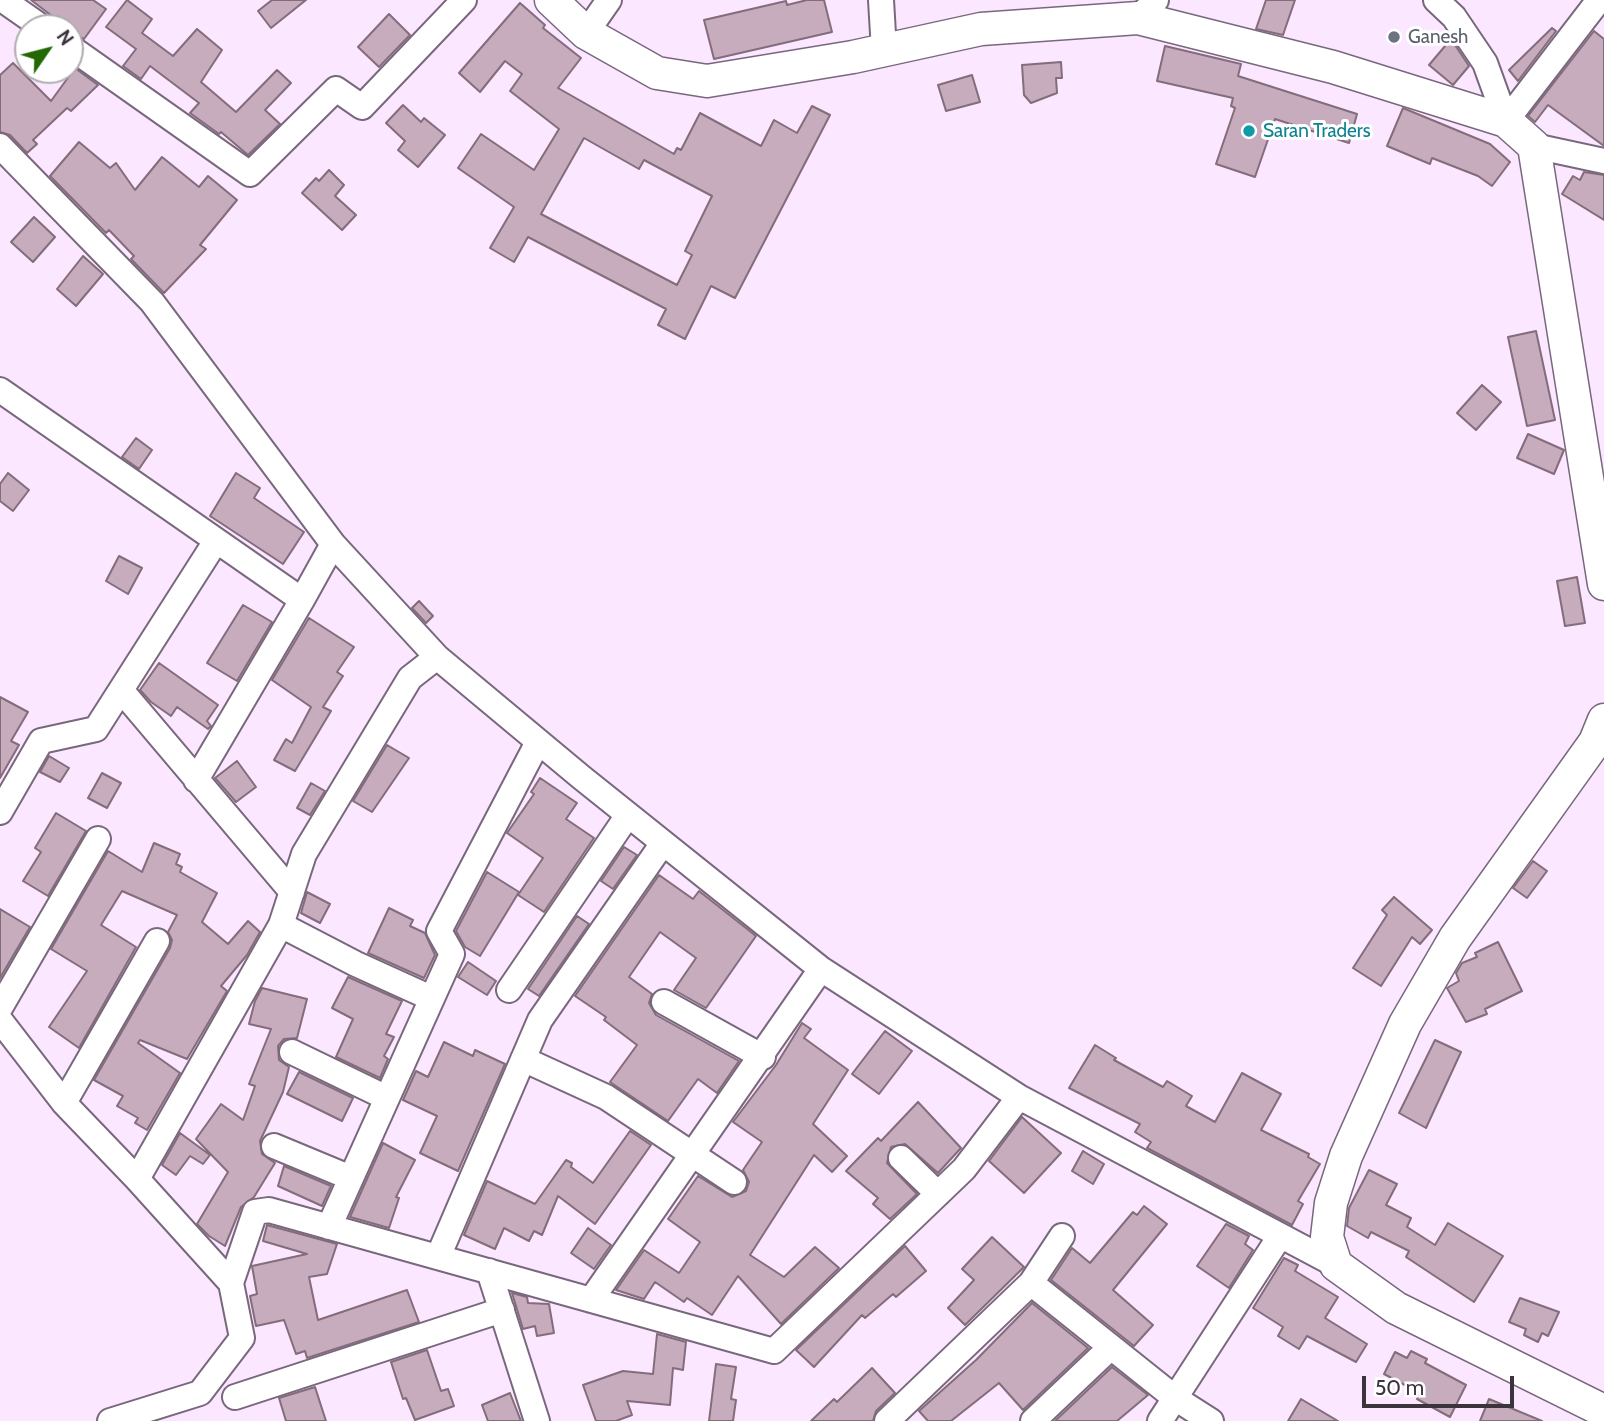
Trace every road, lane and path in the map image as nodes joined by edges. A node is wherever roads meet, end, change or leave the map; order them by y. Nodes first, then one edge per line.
1 (3, 0) edge
2 (464, 0) edge
3 (551, 0) edge
4 (609, 0) edge
5 (881, 0) edge
6 (1436, 0) edge
7 (1599, 0) edge
8 (1147, 9) edge
9 (23, 14) edge
10 (586, 33) junction
11 (884, 51) junction
12 (84, 57) edge
13 (1506, 121) junction
14 (0, 146) edge
15 (1534, 146) junction
16 (1604, 160) edge
17 (0, 390) edge
18 (216, 541) junction
19 (333, 544) junction
20 (1604, 584) edge
21 (302, 600) junction
22 (437, 657) junction
23 (121, 690) junction
24 (1604, 720) edge
25 (538, 741) junction
26 (196, 780) junction
27 (0, 812) edge
28 (628, 815) junction
29 (98, 839) dead end
30 (663, 843) junction
31 (292, 892) junction
32 (281, 925) junction
33 (157, 941) dead end
34 (821, 969) junction
35 (509, 990) dead end
36 (431, 998) junction
37 (664, 1002) dead end
38 (0, 1008) edge
39 (0, 1020) edge
40 (292, 1052) dead end
41 (763, 1057) junction
42 (523, 1059) junction
43 (1019, 1097) junction
44 (387, 1098) junction
45 (64, 1103) junction
46 (274, 1146) dead end
47 (693, 1154) junction
48 (901, 1158) dead end
49 (351, 1178) junction
50 (137, 1179) junction
51 (734, 1182) dead end
52 (938, 1194) junction
53 (329, 1227) junction
54 (1062, 1236) dead end
55 (1280, 1236) junction
56 (438, 1257) junction
57 (1336, 1265) junction
58 (489, 1271) junction
59 (231, 1283) junction
60 (1031, 1283) junction
61 (591, 1300) junction
62 (502, 1310) junction
63 (1111, 1347) junction
64 (234, 1397) dead end
65 (1175, 1398) junction
66 (1604, 1411) edge
67 (165, 1413) edge
68 (110, 1421) edge
69 (537, 1421) edge
70 (887, 1421) edge
71 (1033, 1421) edge
72 (1160, 1421) edge
73 (1211, 1421) edge

1 - 9 street
2 - 12 street
3 - 10 main road
4 - 10 street
5 - 11 street
6 - 13 street
7 - 13 street
8 - 11 main road
8 - 13 main road
10 - 11 main road
13 - 15 main road
14 - 19 street
15 - 16 street
15 - 20 main road
17 - 18 street
18 - 21 street
18 - 23 street
19 - 21 street
19 - 22 street
21 - 26 street
22 - 25 street
22 - 31 street
23 - 26 street
23 - 27 street
24 - 57 main road
25 - 28 street
25 - 36 street
26 - 31 street
28 - 30 street
28 - 35 street
29 - 38 street
30 - 34 street
30 - 42 street
31 - 32 street
32 - 36 street
32 - 50 street
33 - 45 street
34 - 41 street
34 - 43 street
36 - 44 street
37 - 41 street
39 - 45 street
40 - 44 street
41 - 47 street
42 - 47 street
42 - 56 street
43 - 52 street
43 - 55 street
44 - 49 street
45 - 50 street
46 - 49 street
47 - 51 street
47 - 61 street
48 - 52 street
49 - 53 street
50 - 59 street
52 - 61 street
53 - 56 street
53 - 59 street
54 - 60 street
55 - 57 street
55 - 65 street
56 - 58 street
57 - 66 main road
58 - 61 street
58 - 62 street
59 - 67 street
60 - 63 street
60 - 70 street
62 - 64 street
62 - 69 street
63 - 65 street
63 - 71 street
65 - 72 street
65 - 73 street
67 - 68 street

